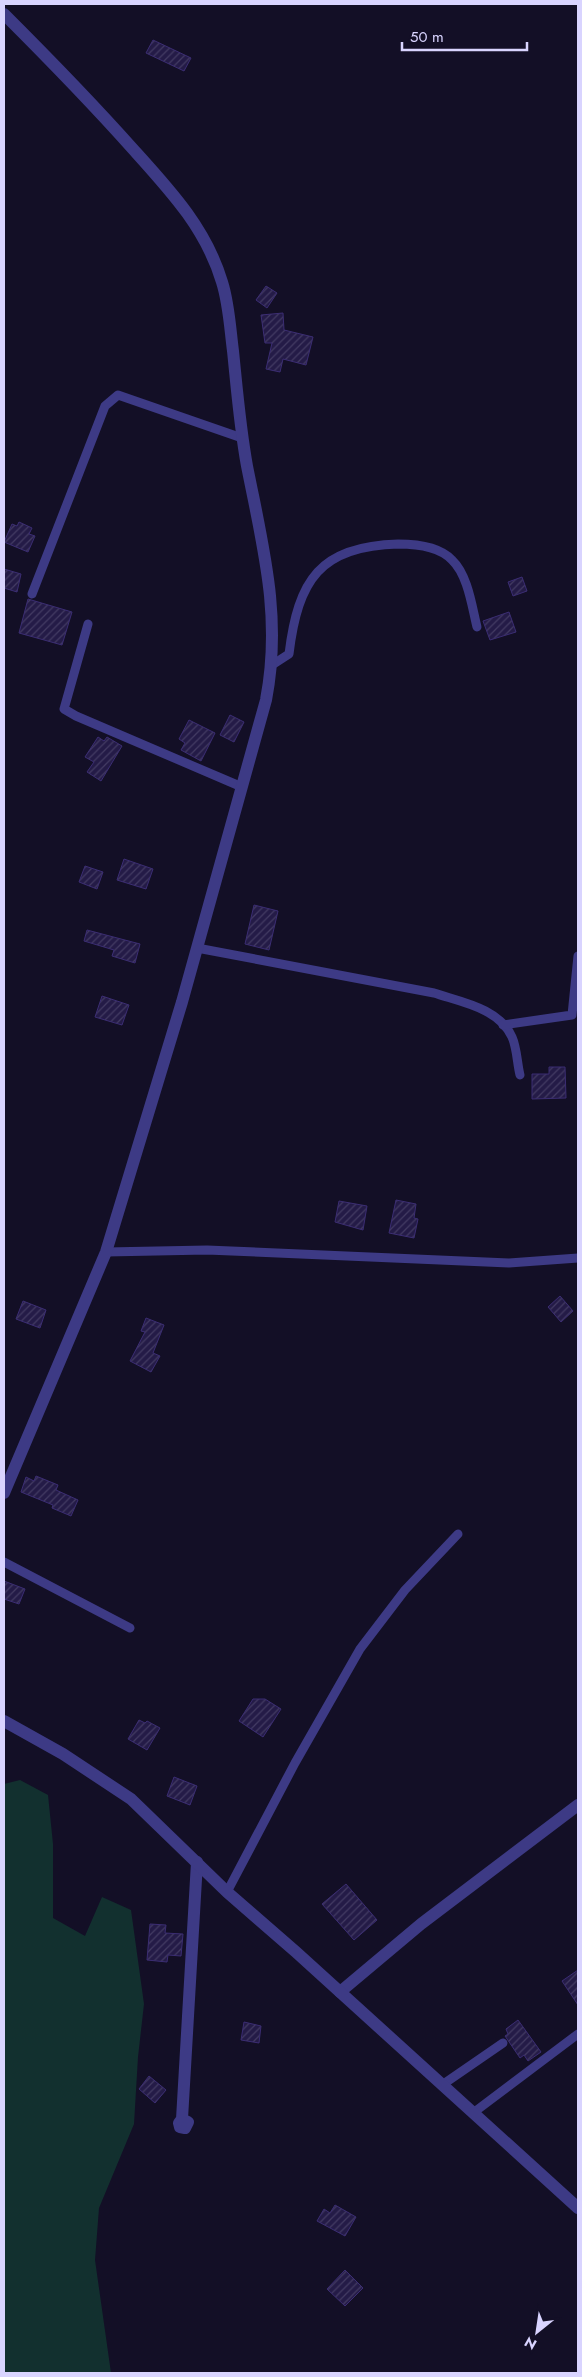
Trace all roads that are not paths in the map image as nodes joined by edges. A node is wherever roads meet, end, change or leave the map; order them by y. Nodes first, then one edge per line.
1 (4, 14) edge
2 (242, 438) junction
3 (32, 594) dead end
4 (88, 624) dead end
5 (477, 627) dead end
6 (272, 665) junction
7 (242, 787) junction
8 (197, 948) junction
9 (578, 956) edge
10 (503, 1025) junction
11 (520, 1075) dead end
12 (106, 1252) junction
13 (578, 1258) edge
14 (4, 1492) edge
15 (458, 1534) dead end
16 (4, 1562) edge
17 (130, 1628) dead end
18 (4, 1720) edge
19 (578, 1805) edge
20 (197, 1862) junction
21 (227, 1892) junction
22 (340, 1992) junction
23 (578, 2034) edge
24 (503, 2043) dead end
25 (442, 2085) junction
26 (473, 2113) junction
27 (182, 2119) dead end
28 (578, 2208) edge

1 - 2 street
2 - 3 lane
2 - 6 street
4 - 7 lane
5 - 6 lane
6 - 7 street
7 - 8 street
8 - 10 lane
8 - 12 street
9 - 10 lane
10 - 11 lane
12 - 13 lane
12 - 14 street
15 - 21 lane
16 - 17 lane
18 - 20 street
19 - 22 street
20 - 21 street
20 - 27 street
21 - 22 street
22 - 25 street
23 - 26 lane
24 - 25 lane
25 - 26 street
26 - 28 street

